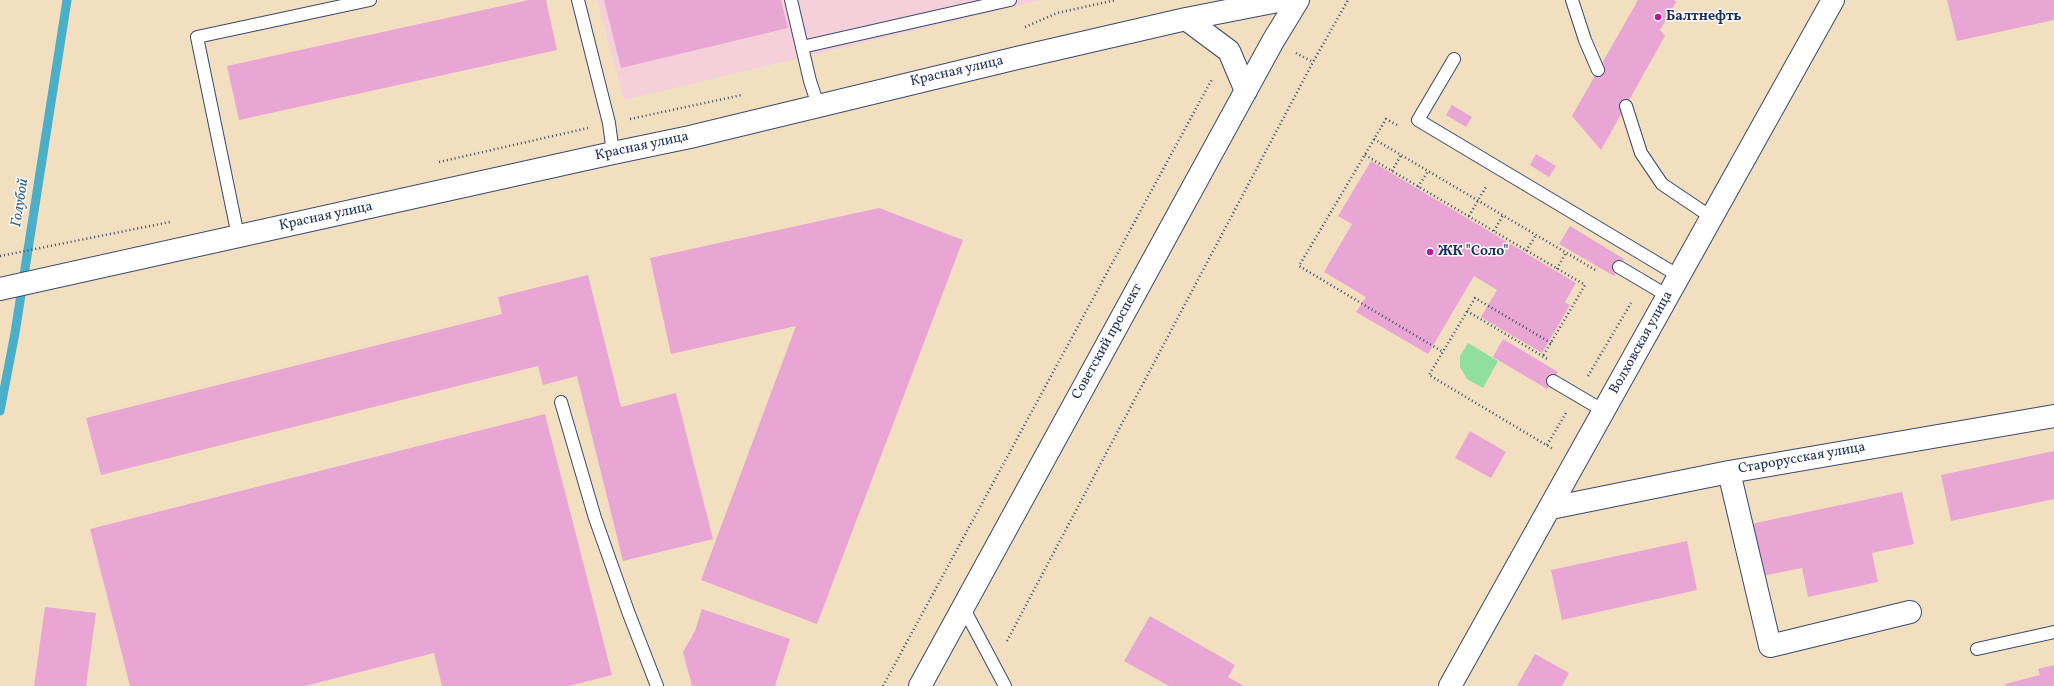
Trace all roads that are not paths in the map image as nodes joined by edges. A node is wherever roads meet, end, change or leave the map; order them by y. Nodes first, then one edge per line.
1 (370, 0) edge
2 (578, 0) edge
3 (791, 0) edge
4 (1010, 0) edge
5 (1283, 0) edge
6 (1298, 0) edge
7 (1572, 0) edge
8 (1833, 0) edge
9 (1186, 19) junction
10 (802, 47) junction
11 (1454, 59) dead end
12 (1598, 70) dead end
13 (1246, 91) junction
14 (818, 105) junction
15 (1626, 106) dead end
16 (613, 153) junction
17 (1711, 217) junction
18 (238, 236) junction
19 (1619, 267) dead end
20 (1679, 276) junction
21 (4, 288) edge
22 (1668, 296) junction
23 (1553, 380) dead end
24 (561, 402) dead end
25 (1604, 411) junction
26 (2054, 416) edge
27 (1729, 472) junction
28 (1551, 508) junction
29 (963, 607) junction
30 (1910, 612) dead end
31 (2054, 632) edge
32 (1977, 649) dead end
33 (657, 686) edge
34 (920, 686) edge
35 (1005, 686) edge
36 (1450, 686) edge

1 - 18 lane
2 - 16 lane
3 - 10 lane
4 - 10 lane
5 - 9 main road, Красная улица
6 - 13 main road, Советский проспект
7 - 12 lane
8 - 17 main road, Волховская улица
9 - 13 main road
9 - 14 main road, Красная улица
10 - 14 lane
11 - 20 lane
13 - 29 main road, Советский проспект
14 - 16 main road, Красная улица
15 - 17 lane
16 - 18 main road, Красная улица
17 - 20 main road, Волховская улица
18 - 21 main road, Красная улица
19 - 22 lane
20 - 22 main road, Волховская улица
22 - 25 main road, Волховская улица
23 - 25 lane
24 - 33 lane
25 - 28 main road, Волховская улица
26 - 27 main road, Старорусская улица
27 - 28 main road, Старорусская улица
27 - 30 main road
28 - 36 main road, Волховская улица
29 - 34 main road, Советский проспект
29 - 35 lane
31 - 32 lane

